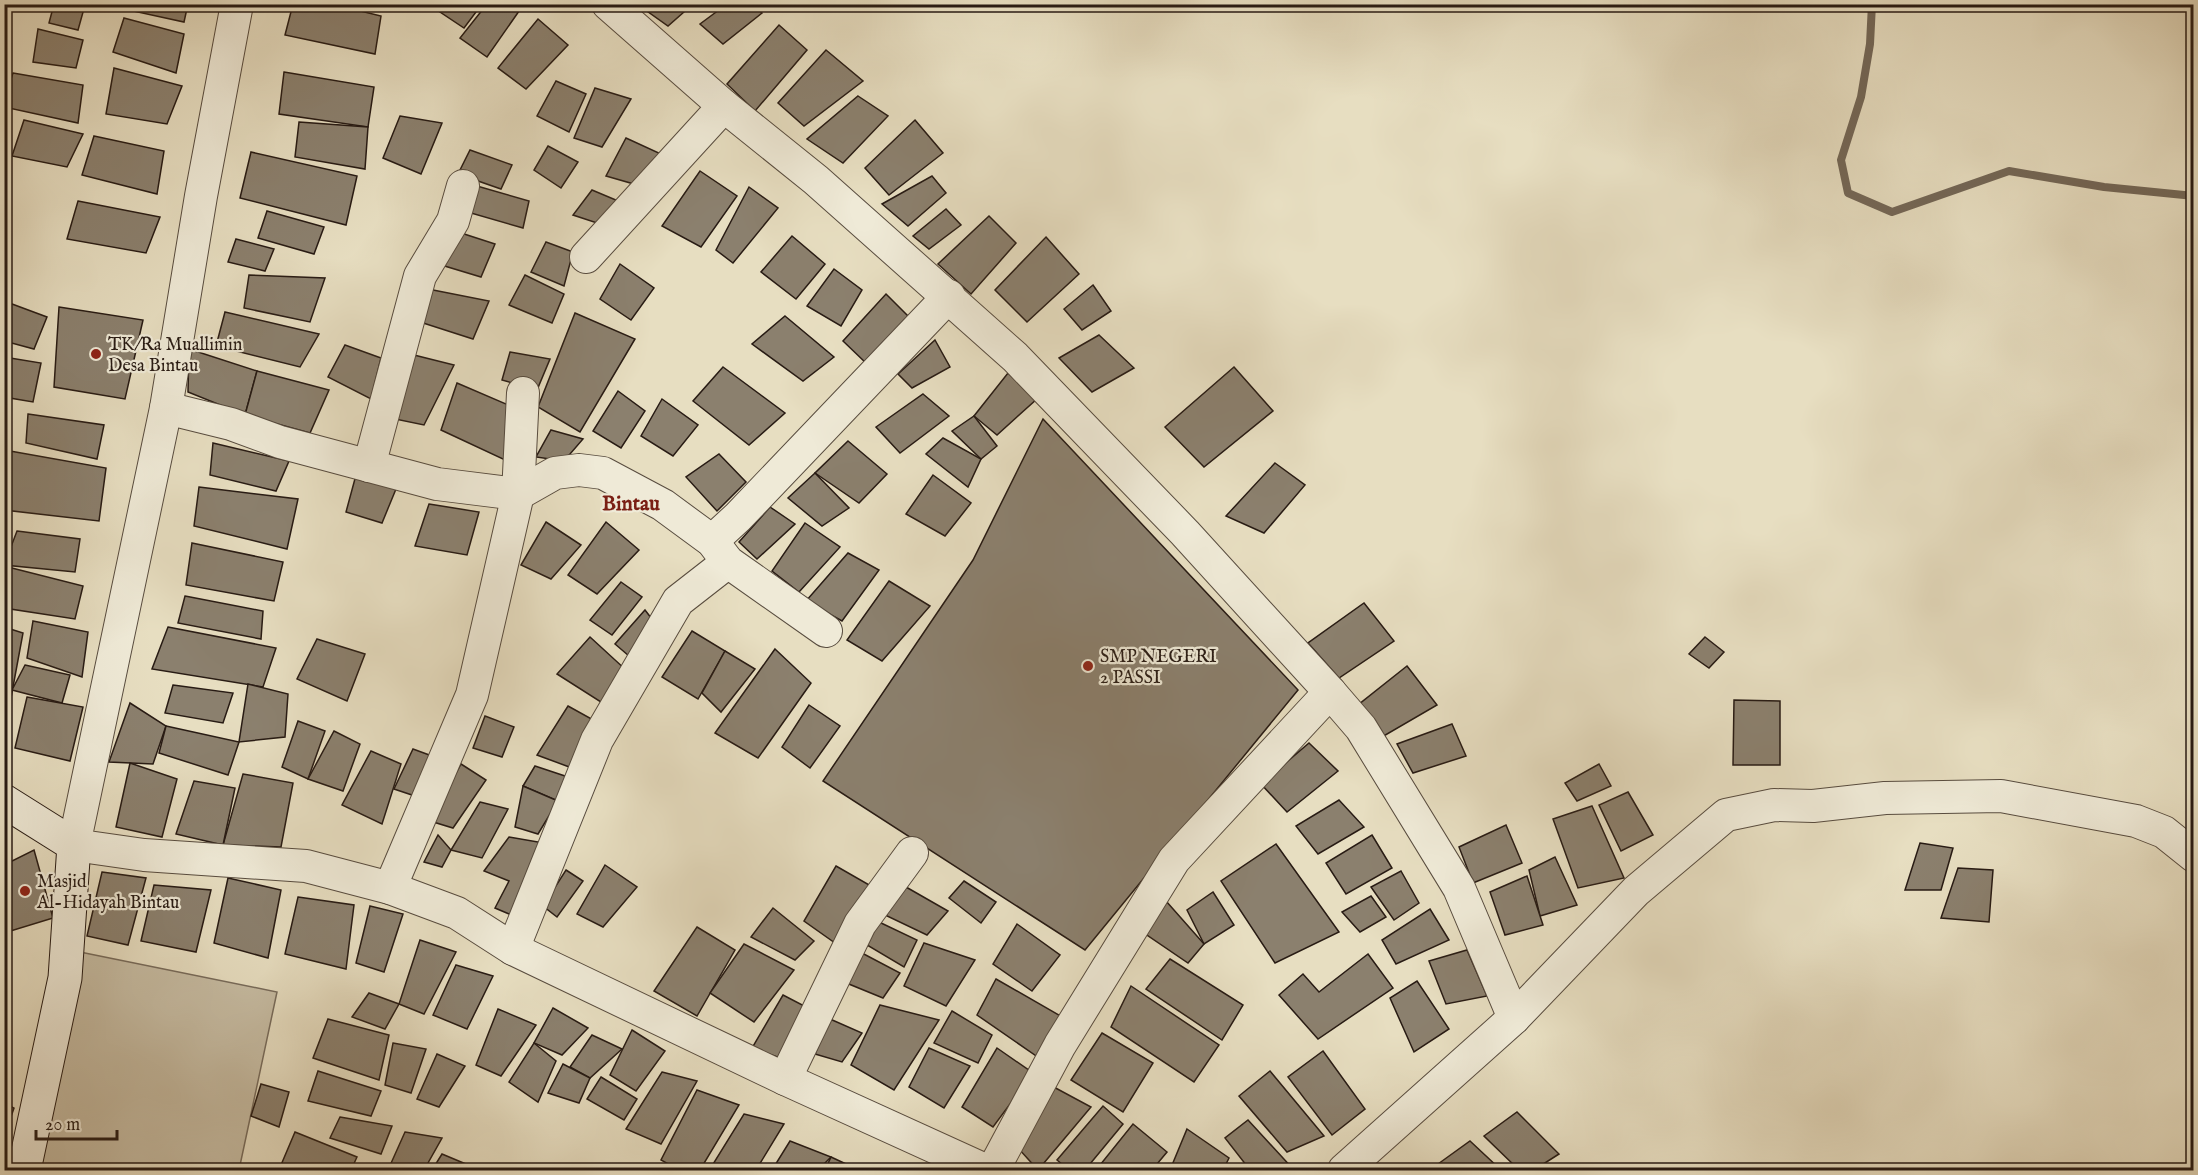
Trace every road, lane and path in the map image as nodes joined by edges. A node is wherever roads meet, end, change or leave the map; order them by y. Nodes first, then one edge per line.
1 (237, 4) edge
2 (608, 4) edge
3 (724, 106) junction
4 (463, 186) dead end
5 (586, 257) dead end
6 (949, 296) junction
7 (523, 393) dead end
8 (166, 408) junction
9 (369, 466) junction
10 (518, 494) junction
11 (720, 551) junction
12 (826, 631) dead end
13 (1330, 692) junction
14 (4, 801) edge
15 (74, 845) junction
16 (912, 853) dead end
17 (2193, 856) edge
18 (390, 888) junction
19 (513, 949) junction
20 (1514, 1018) junction
21 (785, 1080) junction
22 (24, 1170) edge
23 (985, 1170) edge
24 (993, 1170) edge
25 (1344, 1170) edge

1 - 8 street
2 - 3 street
3 - 5 street
3 - 6 street
4 - 9 street
6 - 11 street
6 - 13 street
7 - 10 street
8 - 9 street
8 - 15 street
9 - 10 street
10 - 11 street
10 - 18 street
11 - 12 street
11 - 19 street
13 - 20 street
13 - 24 street
14 - 15 street
15 - 18 street
15 - 22 street
16 - 21 street
17 - 20 street
18 - 19 street
19 - 21 street
20 - 25 street
21 - 23 street

